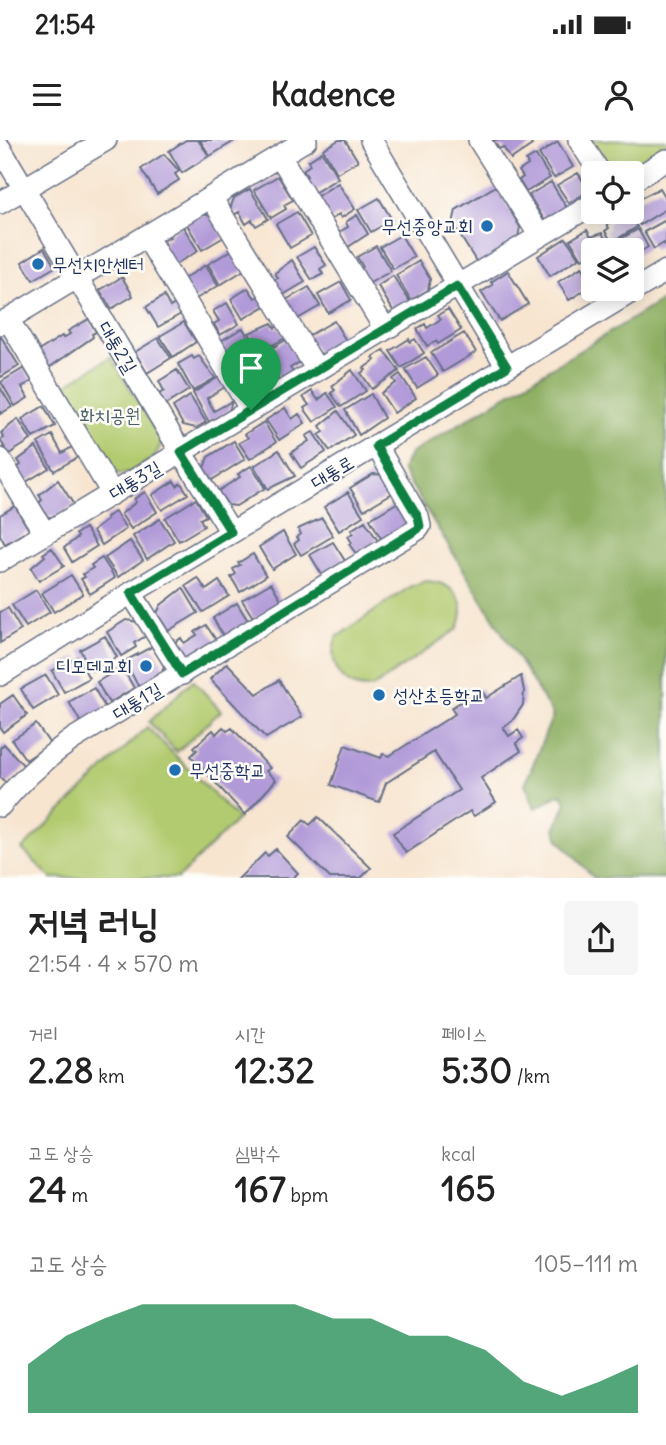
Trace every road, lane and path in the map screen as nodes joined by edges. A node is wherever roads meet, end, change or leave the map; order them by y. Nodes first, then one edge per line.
1 (106, 140) edge
2 (306, 140) edge
3 (371, 140) edge
4 (479, 140) edge
5 (579, 140) edge
6 (0, 148) edge
7 (280, 156) junction
8 (666, 160) edge
9 (592, 161) edge
10 (644, 174) edge
11 (24, 188) junction
12 (211, 197) junction
13 (0, 203) edge
14 (581, 211) edge
15 (146, 236) junction
16 (540, 236) junction
17 (666, 271) edge
18 (76, 278) junction
19 (457, 286) junction
20 (4, 321) edge
21 (385, 329) junction
22 (507, 367) junction
23 (317, 370) junction
24 (251, 410) junction
25 (376, 446) junction
26 (181, 452) junction
27 (0, 459) edge
28 (113, 493) junction
29 (231, 532) junction
30 (45, 534) junction
31 (0, 561) edge
32 (131, 593) junction
33 (182, 674) junction
34 (0, 675) edge
35 (0, 806) edge

1 - 11 street
2 - 7 street
3 - 19 street
4 - 16 street
5 - 9 street
6 - 11 street, 대통2길
7 - 12 street
7 - 21 street
8 - 10 street
11 - 13 street
11 - 18 street, 대통2길
12 - 15 street
12 - 23 street
14 - 16 street, 대통3길
15 - 18 street
15 - 24 street
16 - 19 street, 대통3길
17 - 22 street, 대통로
18 - 20 street
18 - 26 street, 대통2길
19 - 21 street, 대통3길
19 - 22 street
20 - 28 street
21 - 23 street, 대통3길
22 - 25 street, 대통로
23 - 24 street, 대통3길
24 - 26 street, 대통3길
25 - 29 street, 대통로
25 - 33 street, 대통1길
26 - 28 street, 대통3길
26 - 29 street, 대통2길
27 - 30 street
28 - 30 street, 대통3길
29 - 32 street, 대통로
30 - 31 street, 대통3길
32 - 33 street
32 - 34 street, 대통로
33 - 35 street, 대통1길

